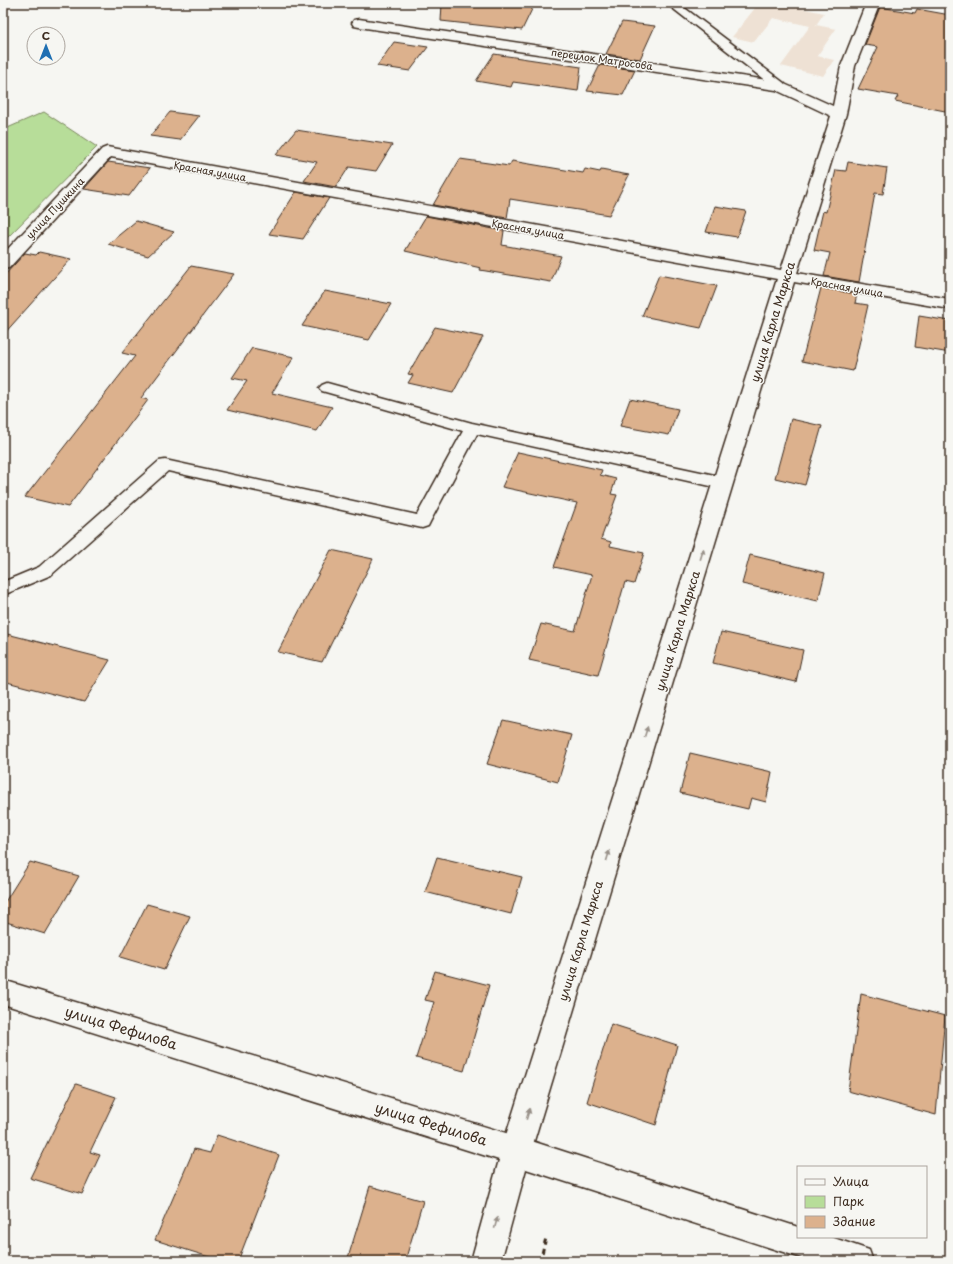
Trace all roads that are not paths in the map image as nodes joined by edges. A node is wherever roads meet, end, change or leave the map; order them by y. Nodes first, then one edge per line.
1 (671, 3) edge
2 (873, 3) edge
3 (359, 23) dead end
4 (780, 86) junction
5 (839, 114) junction
6 (107, 152) joint
7 (3, 264) edge
8 (787, 276) junction
9 (950, 304) edge
10 (327, 388) dead end
11 (472, 428) junction
12 (724, 483) junction
13 (3, 589) edge
14 (3, 992) edge
15 (516, 1151) junction
16 (486, 1261) edge
17 (858, 1261) edge

1 - 4 lane
2 - 5 street, улица Карла Маркса
3 - 4 street, переулок Матросова
4 - 5 street, переулок Матросова
5 - 8 street, улица Карла Маркса
6 - 7 street, улица Пушкина
6 - 8 street, Красная улица
8 - 9 street, Красная улица
8 - 12 street, улица Карла Маркса
10 - 11 lane
11 - 12 lane
11 - 13 lane
15 -> 12 street, улица Карла Маркса
14 - 15 street, улица Фефилова
16 -> 15 street, улица Карла Маркса
15 - 17 street, улица Фефилова

